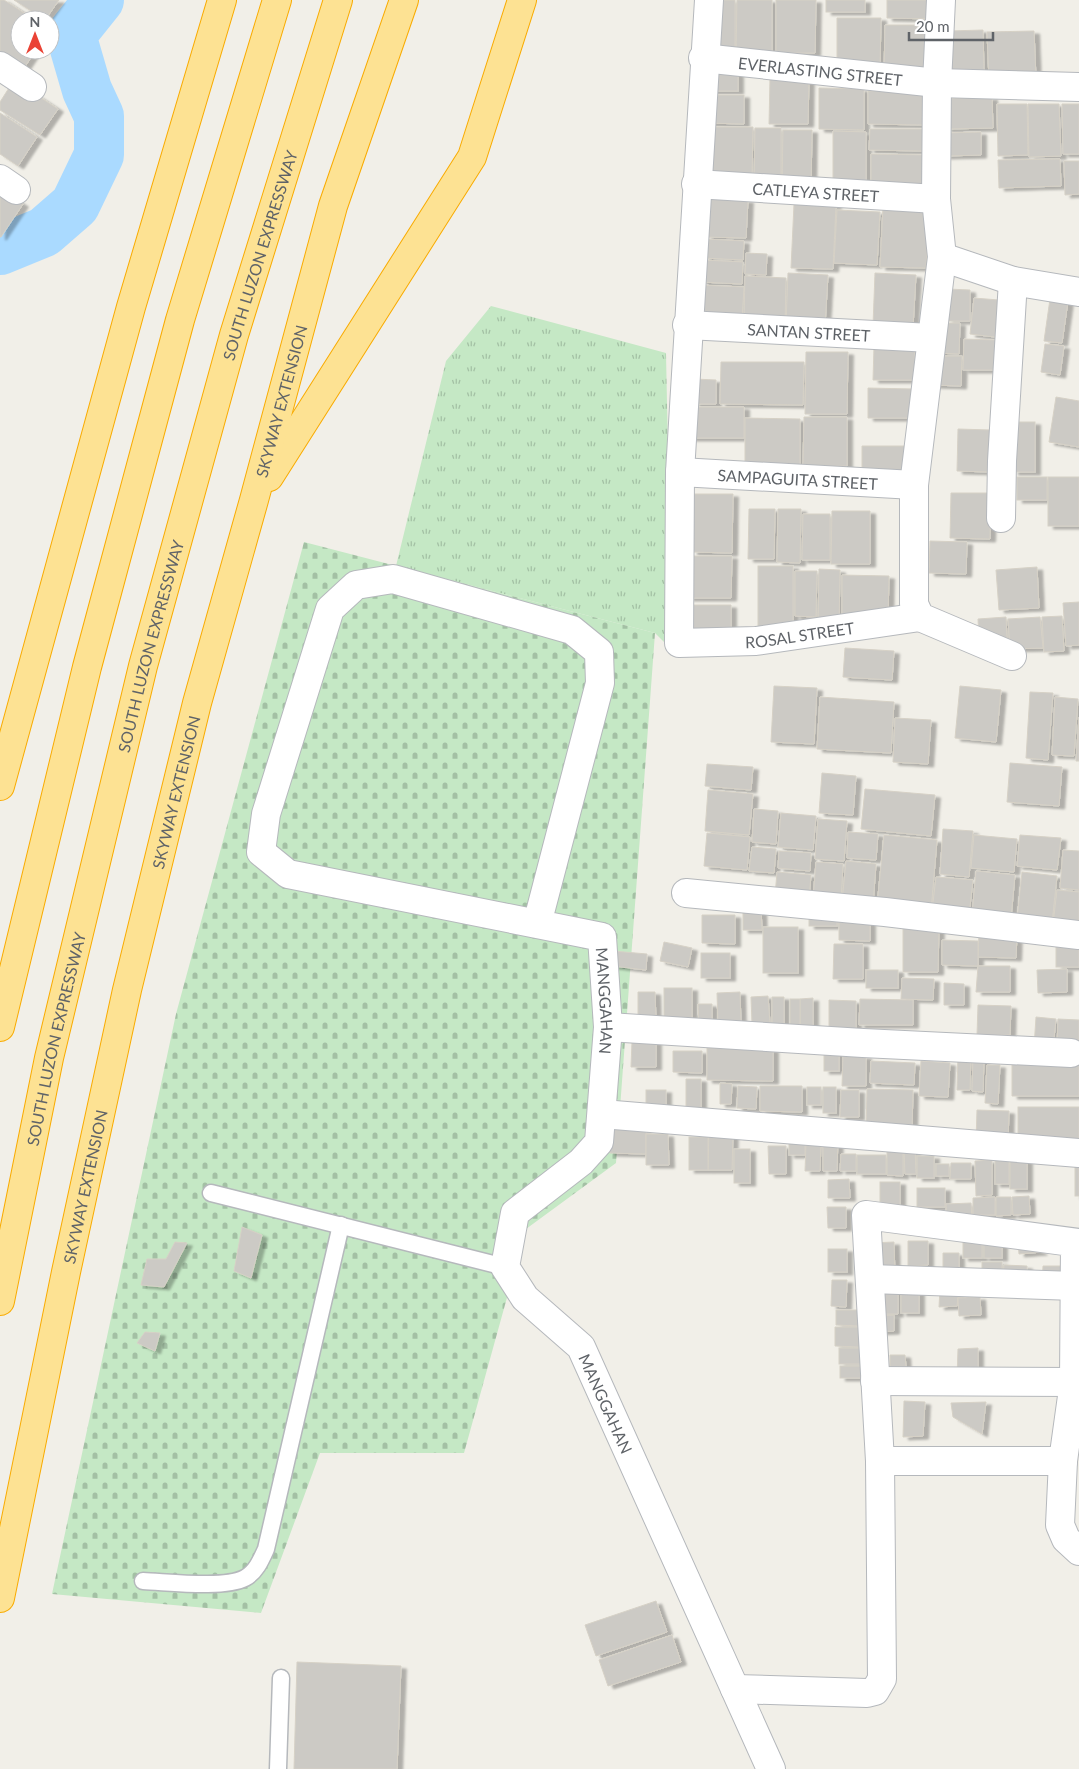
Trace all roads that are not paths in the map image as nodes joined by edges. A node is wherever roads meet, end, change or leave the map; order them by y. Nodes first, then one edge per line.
1 (222, 0) edge
2 (277, 0) edge
3 (338, 0) edge
4 (404, 0) edge
5 (522, 0) edge
6 (708, 0) edge
7 (941, 0) edge
8 (703, 58) junction
9 (0, 66) edge
10 (937, 83) junction
11 (32, 87) dead end
12 (1079, 87) edge
13 (696, 184) junction
14 (936, 199) junction
15 (942, 257) junction
16 (1013, 282) junction
17 (1079, 292) edge
18 (687, 325) junction
19 (930, 338) junction
20 (680, 472) junction
21 (914, 485) junction
22 (254, 500) junction
23 (1001, 518) dead end
24 (920, 617) junction
25 (1012, 656) dead end
26 (0, 786) edge
27 (686, 893) dead end
28 (537, 924) junction
29 (1079, 935) edge
30 (0, 1027) edge
31 (608, 1027) junction
32 (1071, 1053) dead end
33 (602, 1114) junction
34 (1079, 1153) edge
35 (211, 1193) dead end
36 (341, 1224) junction
37 (1077, 1243) edge
38 (505, 1267) junction
39 (870, 1279) junction
40 (1075, 1286) junction
41 (0, 1301) edge
42 (875, 1381) junction
43 (1074, 1382) junction
44 (880, 1461) junction
45 (1063, 1461) junction
46 (1079, 1551) edge
47 (143, 1581) dead end
48 (0, 1598) edge
49 (280, 1678) dead end
50 (735, 1689) junction
51 (278, 1769) edge
52 (771, 1769) edge

1 - 26 highway
2 - 30 highway
3 - 41 highway, SOUTH LUZON EXPRESSWAY
4 - 22 highway, SKYWAY EXTENSION
5 - 22 highway
6 - 8 street
7 - 10 street
8 - 10 street, EVERLASTING STREET
8 - 13 street
9 - 11 street
10 - 12 street, EVERLASTING STREET
10 - 14 street
13 - 14 street, CATLEYA STREET
13 - 18 street
14 - 15 street
15 - 16 street
15 - 19 street
16 - 17 street
16 - 23 street
18 - 19 street, SANTAN STREET
18 - 20 street
19 - 21 street
20 - 21 street, SAMPAGUITA STREET
20 - 24 street, ROSAL STREET
21 - 24 street
22 - 48 highway, SKYWAY EXTENSION
24 - 25 street
27 - 29 street
28 - 28 street
28 - 31 street, MANGGAHAN
31 - 32 street
31 - 33 street, MANGGAHAN
33 - 34 street
33 - 38 street, MANGGAHAN
35 - 36 lane
36 - 38 lane
36 - 47 lane
37 - 39 street
37 - 40 street
38 - 50 street, MANGGAHAN
39 - 40 street
39 - 42 street
40 - 43 street
42 - 43 street
42 - 44 street
43 - 45 street
44 - 45 street
44 - 50 street
45 - 46 street
49 - 51 lane
50 - 52 street, MANGGAHAN

